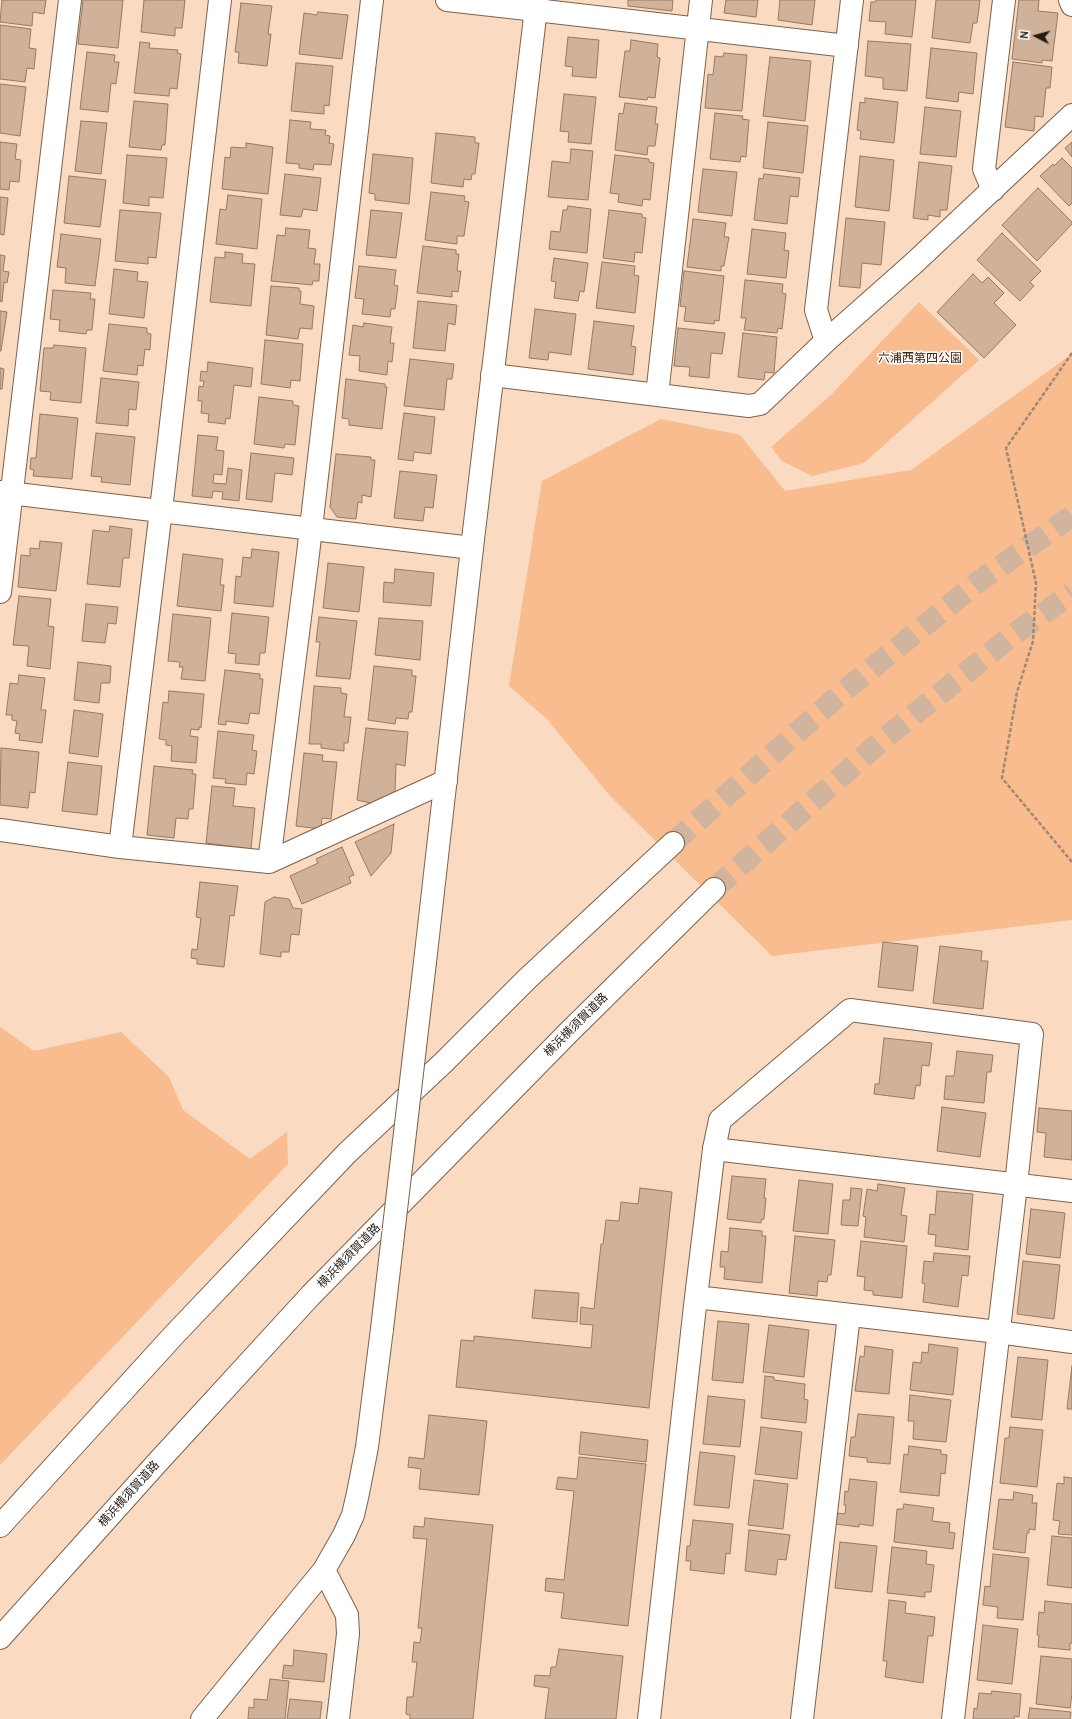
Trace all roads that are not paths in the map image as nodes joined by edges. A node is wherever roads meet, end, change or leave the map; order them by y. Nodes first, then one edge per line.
1 (70, 0) edge
2 (220, 0) edge
3 (372, 0) edge
4 (447, 0) edge
5 (701, 0) edge
6 (852, 0) edge
7 (1004, 0) edge
8 (1070, 0) edge
9 (537, 5) edge
10 (1072, 5) edge
11 (698, 28) junction
12 (846, 46) junction
13 (1072, 115) edge
14 (993, 190) junction
15 (826, 341) junction
16 (492, 375) junction
17 (657, 395) junction
18 (6, 493) edge
19 (161, 510) junction
20 (311, 529) junction
21 (472, 548) junction
22 (0, 592) edge
23 (446, 781) junction
24 (0, 830) edge
25 (673, 843) tunnel mouth
26 (120, 847) junction
27 (269, 862) junction
28 (714, 889) tunnel mouth
29 (714, 1149) junction
30 (1016, 1185) junction
31 (1072, 1191) edge
32 (696, 1297) junction
33 (849, 1315) junction
34 (998, 1332) junction
35 (1072, 1342) edge
36 (0, 1526) edge
37 (324, 1570) junction
38 (0, 1638) edge
39 (202, 1719) edge
40 (338, 1719) edge
41 (649, 1719) edge
42 (802, 1719) edge
43 (953, 1719) edge

1 - 18 main road
2 - 19 main road
3 - 20 main road
4 - 9 main road
5 - 11 main road
6 - 12 main road
7 - 14 main road
8 - 10 main road
9 - 11 main road
9 - 16 main road
11 - 12 main road
11 - 17 main road
12 - 15 main road
13 - 14 main road
14 - 15 main road
15 - 17 main road
16 - 17 main road
16 - 21 main road
18 - 19 main road
18 - 22 main road
19 - 20 main road
19 - 26 main road
20 - 21 main road
20 - 27 main road
21 - 23 main road
23 - 27 main road
23 - 37 main road, bridge
24 - 26 main road
25 - 36 main road
26 - 27 main road
28 - 38 main road, 横浜横須賀道路
29 - 30 main road
29 - 30 main road
29 - 32 main road
30 - 31 main road
30 - 34 main road
32 - 33 main road
32 - 41 main road
33 - 34 main road
33 - 42 main road
34 - 35 main road
34 - 43 main road
37 - 39 main road
37 - 40 main road

